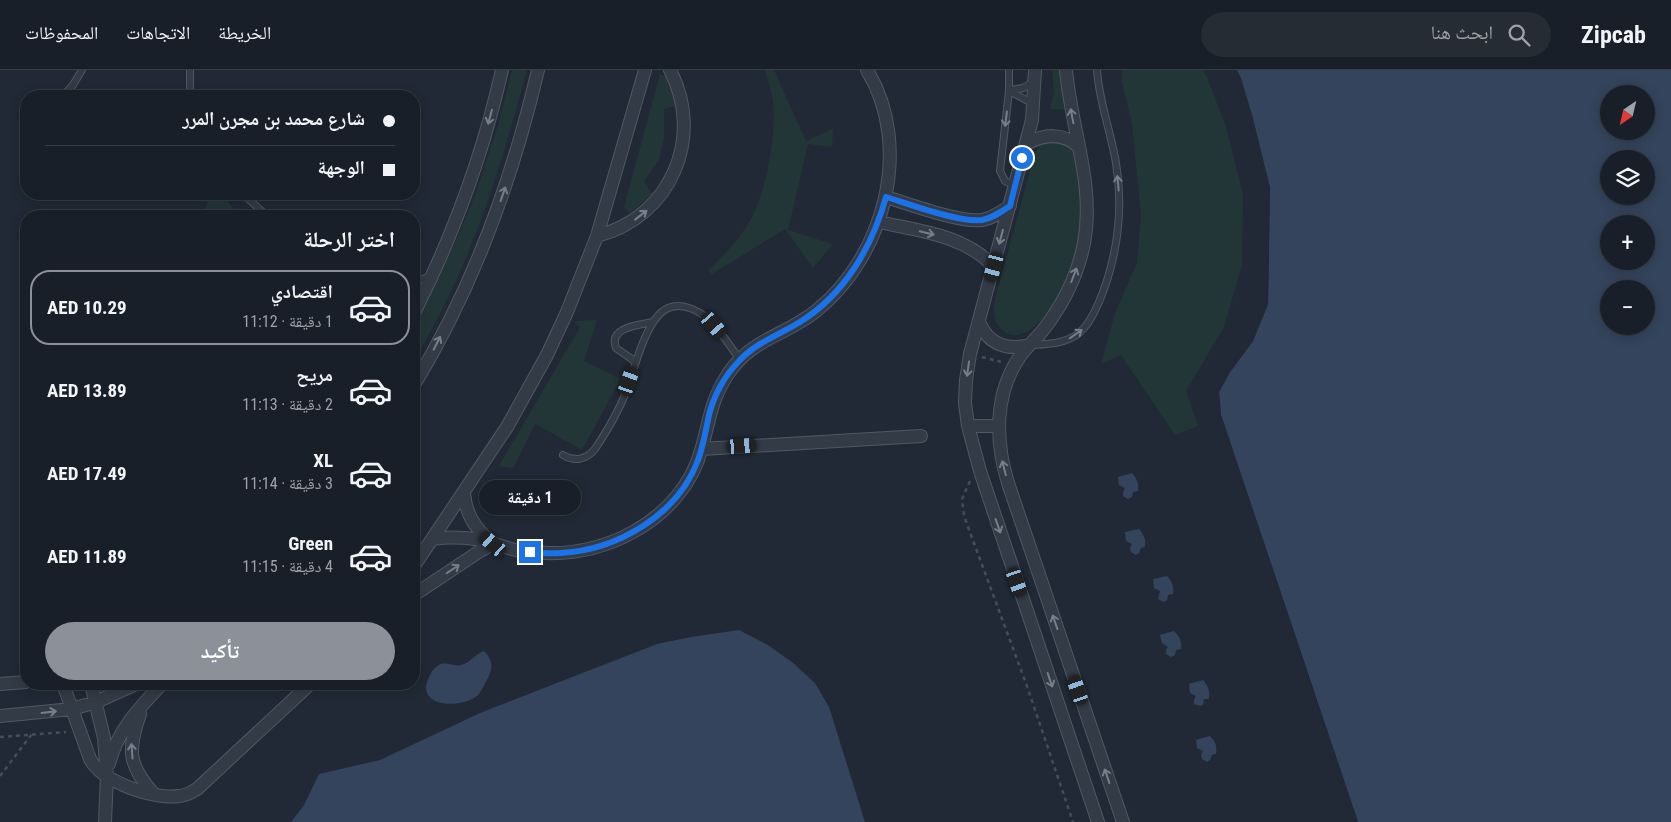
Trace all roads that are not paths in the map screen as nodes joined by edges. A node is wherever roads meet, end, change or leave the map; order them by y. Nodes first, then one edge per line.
1 (82, 70) edge
2 (190, 70) edge
3 (502, 70) edge
4 (538, 70) edge
5 (645, 70) edge
6 (670, 70) edge
7 (867, 70) edge
8 (1009, 70) edge
9 (1066, 70) edge
10 (1097, 70) edge
11 (1035, 76) edge
12 (68, 90) edge
13 (189, 90) edge
14 (1009, 91) junction
15 (1034, 104) junction
16 (1026, 144) junction
17 (1079, 146) junction
18 (1015, 186) junction
19 (886, 197) junction
20 (250, 200) edge
21 (1010, 206) junction
22 (260, 210) edge
23 (879, 222) junction
24 (597, 236) junction
25 (994, 267) junction
26 (432, 277) junction
27 (420, 280) edge
28 (420, 301) edge
29 (653, 322) junction
30 (979, 322) junction
31 (1029, 345) junction
32 (740, 360) junction
33 (636, 362) junction
34 (420, 374) edge
35 (968, 426) junction
36 (999, 426) junction
37 (921, 436) dead end
38 (702, 449) junction
39 (563, 455) dead end
40 (464, 493) junction
41 (432, 539) junction
42 (493, 544) junction
43 (420, 557) edge
44 (420, 591) edge
45 (20, 682) edge
46 (0, 684) edge
47 (65, 690) edge
48 (93, 690) edge
49 (123, 690) edge
50 (156, 690) edge
51 (304, 690) edge
52 (96, 702) junction
53 (143, 703) junction
54 (72, 709) junction
55 (0, 716) edge
56 (107, 776) junction
57 (153, 793) junction
58 (105, 822) edge
59 (1098, 822) edge
60 (1123, 822) edge

1 - 12 lane
2 - 13 lane
3 -> 26 street
34 -> 4 street
5 - 24 street
24 -> 6 street
7 - 19 street
8 - 14 lane
17 -> 9 street
31 -> 10 lane
11 - 14 lane
11 - 15 street
14 - 15 lane
14 -> 18 lane
15 - 16 street
16 - 17 street
16 - 18 street
31 -> 17 street
18 - 21 street
19 - 21 street
19 - 23 street
20 - 22 lane
21 -> 25 street
23 -> 25 street
23 - 32 street
24 - 40 street
25 - 30 street
26 - 27 lane
26 - 28 street
29 - 32 lane
29 - 33 lane
29 - 33 lane
30 - 31 street
30 -> 35 street
31 - 36 street
32 - 38 street
33 - 39 lane
35 - 36 street
35 -> 59 street
60 -> 36 street
37 - 38 street
38 - 42 street
40 - 41 street
40 - 42 street
41 - 42 street
41 - 43 street
44 -> 42 street
45 - 46 street
47 - 54 street
48 - 52 street
49 - 52 street
50 - 53 street
51 - 57 street
52 - 54 street
52 - 56 street
53 - 56 street
57 -> 53 street
55 -> 54 street
54 - 56 street
56 - 57 street
56 - 58 street

